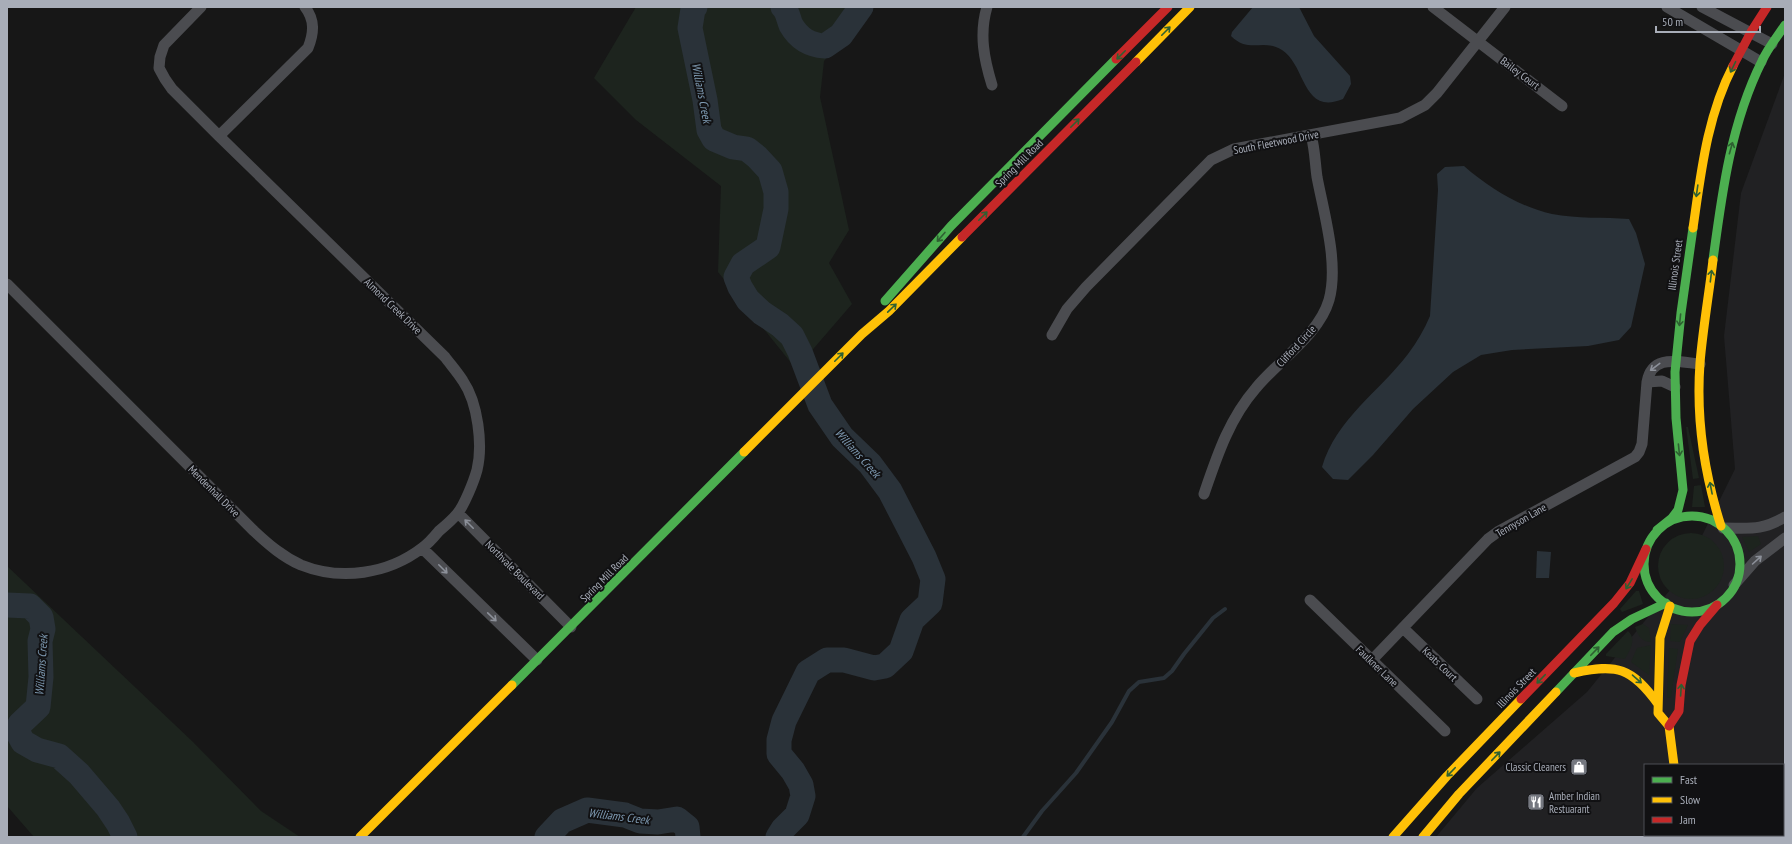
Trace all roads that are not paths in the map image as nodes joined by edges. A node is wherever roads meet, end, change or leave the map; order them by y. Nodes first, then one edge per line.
1 (201, 7) edge
2 (305, 7) edge
3 (987, 7) edge
4 (1168, 7) edge
5 (1190, 7) edge
6 (1433, 7) edge
7 (1505, 7) edge
8 (1667, 7) edge
9 (1702, 7) edge
10 (1767, 7) edge
11 (1785, 25) edge
12 (1751, 32) junction
13 (1479, 41) junction
14 (1772, 44) junction
15 (1741, 50) junction
16 (1761, 62) junction
17 (992, 85) dead end
18 (1562, 106) dead end
19 (1311, 135) junction
20 (219, 136) junction
21 (7, 284) edge
22 (862, 334) junction
23 (1052, 335) dead end
24 (1676, 362) junction
25 (1700, 364) junction
26 (1647, 382) junction
27 (1675, 387) junction
28 (1204, 494) dead end
29 (458, 513) junction
30 (1785, 517) edge
31 (1722, 527) junction
32 (1657, 530) junction
33 (1785, 538) edge
34 (422, 548) junction
35 (1646, 549) junction
36 (1734, 586) junction
37 (1310, 600) dead end
38 (1720, 602) junction
39 (1668, 605) junction
40 (571, 627) junction
41 (1404, 628) junction
42 (537, 660) junction
43 (1372, 660) junction
44 (1574, 673) junction
45 (1477, 699) dead end
46 (1658, 704) junction
47 (1670, 726) junction
48 (1445, 731) dead end
49 (1674, 764) edge
50 (360, 837) edge
51 (1393, 837) edge
52 (1423, 837) edge

1 - 20 street, Almond Creek Drive
2 - 20 street
3 - 17 street
4 -> 22 street, Spring Mill Road
22 -> 5 street, Spring Mill Road
6 - 13 street, Bailey Court
7 - 13 street, South Fleetwood Drive
8 - 15 street
9 - 12 street
10 - 12 street, Illinois Street
11 - 14 street
12 - 14 street
12 - 15 street, Illinois Street
13 - 18 street, Bailey Court
13 - 19 street, South Fleetwood Drive
14 - 16 street
15 - 16 street
15 -> 24 street, Illinois Street
25 -> 16 street
19 - 23 street, South Fleetwood Drive
19 - 28 street, Clifford Circle
20 - 29 street, Almond Creek Drive
21 - 34 street, Mendenhall Drive
40 -> 22 street, Spring Mill Road
24 - 25 street, Tennyson Lane
24 -> 26 street, Tennyson Lane
24 - 27 street, Illinois Street
31 -> 25 street
26 - 27 street
26 - 41 street, Tennyson Lane
27 -> 32 street, Illinois Street
29 - 34 street, Mendenhall Drive
40 -> 29 street, Northvale Boulevard
30 - 31 street
31 - 32 street
31 - 36 street
32 - 35 street
36 -> 33 street
34 -> 42 street
35 - 39 street
35 -> 51 street, Illinois Street
36 - 38 street
37 - 43 street, Faulkner Lane
38 - 39 street
47 -> 38 street
44 -> 39 street
39 - 46 street
40 - 42 street, Spring Mill Road
41 - 43 street, Tennyson Lane
41 - 45 street, Keats Court
42 - 50 street, Spring Mill Road
43 - 48 street, Faulkner Lane
44 -> 46 street
52 -> 44 street
46 - 47 street
47 - 49 street

